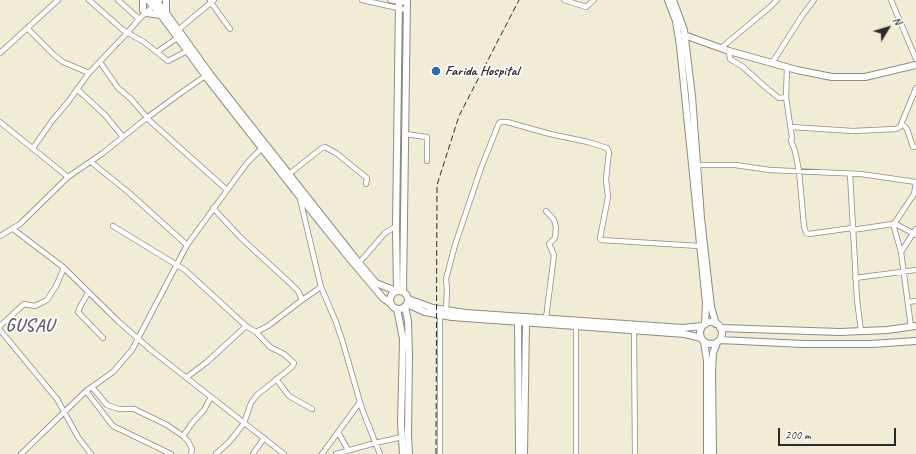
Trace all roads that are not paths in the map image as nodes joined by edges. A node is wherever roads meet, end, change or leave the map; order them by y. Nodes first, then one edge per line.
1 (58, 0) edge
2 (89, 0) edge
3 (118, 0) edge
4 (166, 0) edge
5 (362, 0) edge
6 (390, 0) edge
7 (564, 0) edge
8 (594, 0) edge
9 (668, 0) edge
10 (673, 0) edge
11 (777, 0) edge
12 (814, 0) edge
13 (891, 0) edge
14 (152, 1) edge
15 (211, 1) edge
16 (399, 1) edge
17 (407, 2) edge
18 (399, 9) junction
19 (407, 10) junction
20 (144, 11) junction
21 (164, 14) junction
22 (139, 19) junction
23 (28, 29) junction
24 (230, 29) dead end
25 (178, 30) junction
26 (128, 32) junction
27 (684, 35) junction
28 (177, 38) junction
29 (721, 48) junction
30 (187, 51) junction
31 (729, 51) junction
32 (157, 52) junction
33 (0, 53) edge
34 (916, 59) edge
35 (100, 62) junction
36 (772, 63) junction
37 (916, 65) edge
38 (787, 67) junction
39 (89, 73) junction
40 (208, 75) junction
41 (916, 88) edge
42 (77, 89) junction
43 (688, 96) junction
44 (786, 96) junction
45 (148, 117) junction
46 (0, 123) edge
47 (902, 124) junction
48 (791, 127) junction
49 (405, 134) junction
50 (123, 137) junction
51 (916, 146) edge
52 (33, 148) junction
53 (262, 148) junction
54 (427, 161) dead end
55 (91, 162) junction
56 (697, 165) junction
57 (800, 171) junction
58 (289, 174) junction
59 (850, 174) junction
60 (68, 177) junction
61 (916, 182) edge
62 (366, 184) dead end
63 (227, 190) junction
64 (300, 197) junction
65 (213, 208) junction
66 (546, 212) dead end
67 (894, 223) junction
68 (113, 226) dead end
69 (396, 227) junction
70 (13, 229) junction
71 (852, 229) junction
72 (915, 233) edge
73 (0, 236) edge
74 (187, 245) junction
75 (700, 246) junction
76 (900, 252) junction
77 (359, 263) junction
78 (176, 265) junction
79 (64, 268) junction
80 (916, 270) edge
81 (904, 272) junction
82 (855, 278) junction
83 (398, 280) junction
84 (321, 287) junction
85 (385, 287) junction
86 (399, 292) junction
87 (88, 293) junction
88 (302, 300) junction
89 (916, 301) edge
90 (908, 302) junction
91 (407, 303) junction
92 (390, 304) junction
93 (397, 309) junction
94 (446, 311) junction
95 (440, 315) junction
96 (546, 318) junction
97 (518, 322) junction
98 (526, 323) junction
99 (704, 325) junction
100 (0, 326) edge
101 (246, 326) junction
102 (576, 326) junction
103 (718, 326) junction
104 (914, 327) edge
105 (0, 330) edge
106 (634, 331) junction
107 (861, 331) junction
108 (256, 332) junction
109 (102, 338) dead end
110 (138, 339) junction
111 (702, 340) junction
112 (718, 341) junction
113 (916, 341) edge
114 (187, 377) junction
115 (276, 379) junction
116 (92, 387) junction
117 (86, 391) junction
118 (211, 397) junction
119 (360, 402) junction
120 (312, 409) dead end
121 (64, 411) junction
122 (244, 423) junction
123 (338, 432) junction
124 (183, 436) junction
125 (402, 437) junction
126 (264, 438) junction
127 (375, 443) junction
128 (348, 450) junction
129 (21, 454) edge
130 (91, 454) edge
131 (171, 454) edge
132 (191, 454) edge
133 (216, 454) edge
134 (253, 454) edge
135 (284, 454) edge
136 (322, 454) edge
137 (336, 454) edge
138 (380, 454) edge
139 (403, 454) edge
140 (409, 454) edge
141 (440, 454) edge
142 (519, 454) edge
143 (524, 454) edge
144 (576, 454) edge
145 (635, 454) edge
146 (707, 454) edge
147 (713, 454) edge

1 - 23 street
2 - 26 street
3 - 22 street
4 - 21 street
5 - 18 street
6 - 16 street
7 - 8 street
9 - 43 street
10 - 27 street
11 - 29 street
12 - 36 street
13 - 34 street
14 - 20 street
14 - 20 street
14 - 21 street
15 - 24 street
15 - 25 street
16 - 17 street
16 - 18 street
17 - 19 street
18 - 19 street
18 - 69 street
19 - 49 street
20 - 21 street
20 - 22 street
21 - 25 street
21 - 28 street
22 - 26 street
23 - 33 street
23 - 39 street
25 - 40 street
26 - 32 street
26 - 35 street
27 - 29 street
27 - 43 street
28 - 30 street
28 - 32 street
29 - 31 street
30 - 32 street
30 - 40 street
31 - 36 street
31 - 44 street
35 - 39 street
35 - 45 street
36 - 38 street
37 - 38 street
38 - 44 street
39 - 42 street
40 - 45 street
40 - 53 street
40 - 58 street
41 - 47 street
42 - 50 street
42 - 52 street
43 - 56 street
43 - 75 street
44 - 48 street
45 - 50 street
45 - 63 street
46 - 52 street
47 - 48 street
47 - 51 street
48 - 57 street
49 - 54 street
49 - 86 street
50 - 55 street
52 - 60 street
53 - 63 street
53 - 64 street
55 - 60 street
55 - 74 street
56 - 57 street
56 - 103 street
57 - 59 street
57 - 71 street
58 - 62 street
58 - 77 street
59 - 61 street
59 - 71 street
60 - 70 street
61 - 67 street
63 - 65 street
64 - 84 street
64 - 92 street
65 - 74 street
65 - 88 street
66 - 96 street
67 - 71 street
67 - 72 street
67 - 76 street
68 - 78 street
69 - 77 street
69 - 83 street
70 - 73 street
70 - 79 street
71 - 82 street
72 - 76 street
74 - 78 street
75 - 94 street
75 - 99 street
76 - 81 street
77 - 85 street
78 - 101 street
78 - 110 street
79 - 87 street
79 - 100 street
80 - 81 street
81 - 82 street
81 - 90 street
82 - 107 street
83 - 85 street
83 - 86 street
84 - 88 street
84 - 119 street
85 - 86 street
86 - 91 street
86 - 92 street
87 - 109 street
87 - 110 street
88 - 108 street
89 - 90 street
90 - 104 street
91 - 93 street
91 - 94 street
91 - 95 street
91 - 140 street
92 - 93 street
93 - 125 street
94 - 96 street
95 - 97 street
95 - 141 street
96 - 99 street
97 - 98 street
97 - 142 street
98 - 102 street
98 - 143 street
99 - 103 street
99 - 111 street
101 - 108 street
101 - 114 street
102 - 106 street
102 - 144 street
103 - 107 street
103 - 112 street
104 - 107 street
105 - 121 street
106 - 111 street
106 - 145 street
108 - 115 street
110 - 114 street
110 - 116 street
111 - 112 street
111 - 146 street
112 - 113 street
112 - 147 street
114 - 118 street
115 - 120 street
115 - 122 street
116 - 117 street
116 - 124 street
117 - 121 street
117 - 131 street
118 - 122 street
118 - 124 street
119 - 123 street
119 - 127 street
121 - 129 street
121 - 130 street
122 - 126 street
122 - 133 street
123 - 128 street
123 - 136 street
124 - 132 street
125 - 127 street
125 - 139 street
126 - 134 street
126 - 135 street
127 - 128 street
127 - 138 street
128 - 137 street

